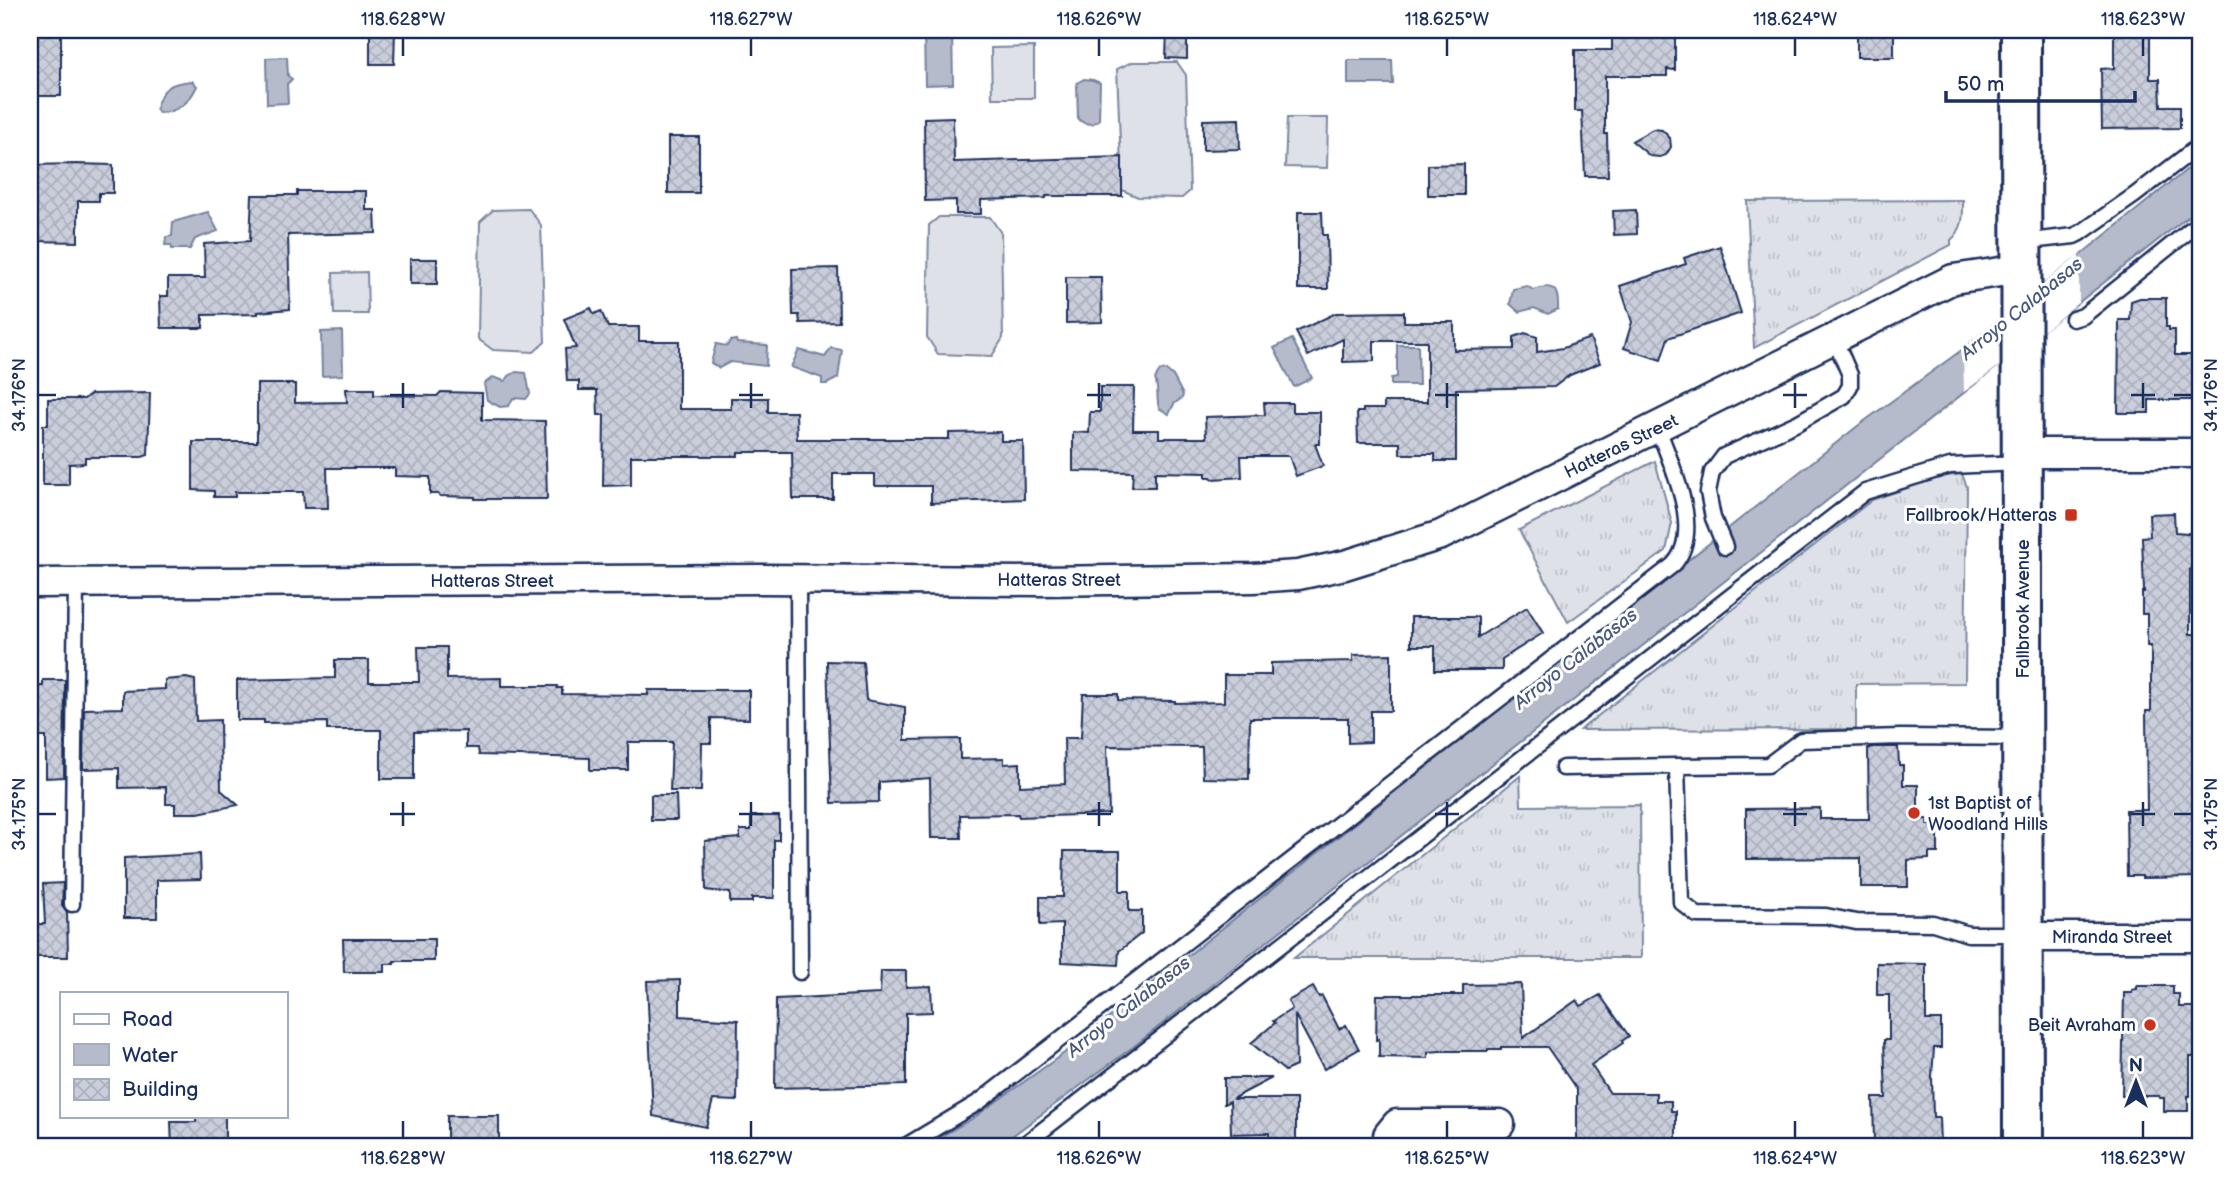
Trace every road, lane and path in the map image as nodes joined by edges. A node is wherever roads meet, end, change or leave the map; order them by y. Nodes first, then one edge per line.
1 (2021, 30) edge
2 (2200, 145) edge
3 (2200, 222) edge
4 (2021, 271) junction
5 (2073, 319) dead end
6 (1834, 338) junction
7 (1658, 428) junction
8 (2200, 453) edge
9 (2022, 458) junction
10 (1725, 547) dead end
11 (798, 579) junction
12 (30, 583) edge
13 (76, 583) junction
14 (2023, 738) junction
15 (1677, 766) junction
16 (1563, 768) dead end
17 (72, 904) dead end
18 (2024, 936) junction
19 (2200, 937) edge
20 (800, 972) dead end
21 (1500, 1124) dead end
22 (904, 1147) edge
23 (1021, 1147) edge
24 (1388, 1147) edge
25 (2023, 1147) edge

1 - 4 main road, Fallbrook Avenue
2 - 4 lane
3 - 5 lane
4 - 6 street, Hatteras Street
4 - 9 main road, Fallbrook Avenue
6 - 7 street, Hatteras Street
6 - 10 lane
7 - 11 street, Hatteras Street
7 - 22 lane
8 - 9 street
9 - 14 main road, Fallbrook Avenue
9 - 23 lane
11 - 13 street, Hatteras Street
11 - 20 lane
12 - 13 street, Hatteras Street
13 - 17 lane
14 - 15 lane
14 - 18 main road, Fallbrook Avenue
15 - 16 lane
15 - 18 lane
18 - 19 street, Miranda Street
18 - 25 main road, Fallbrook Avenue
21 - 24 street

